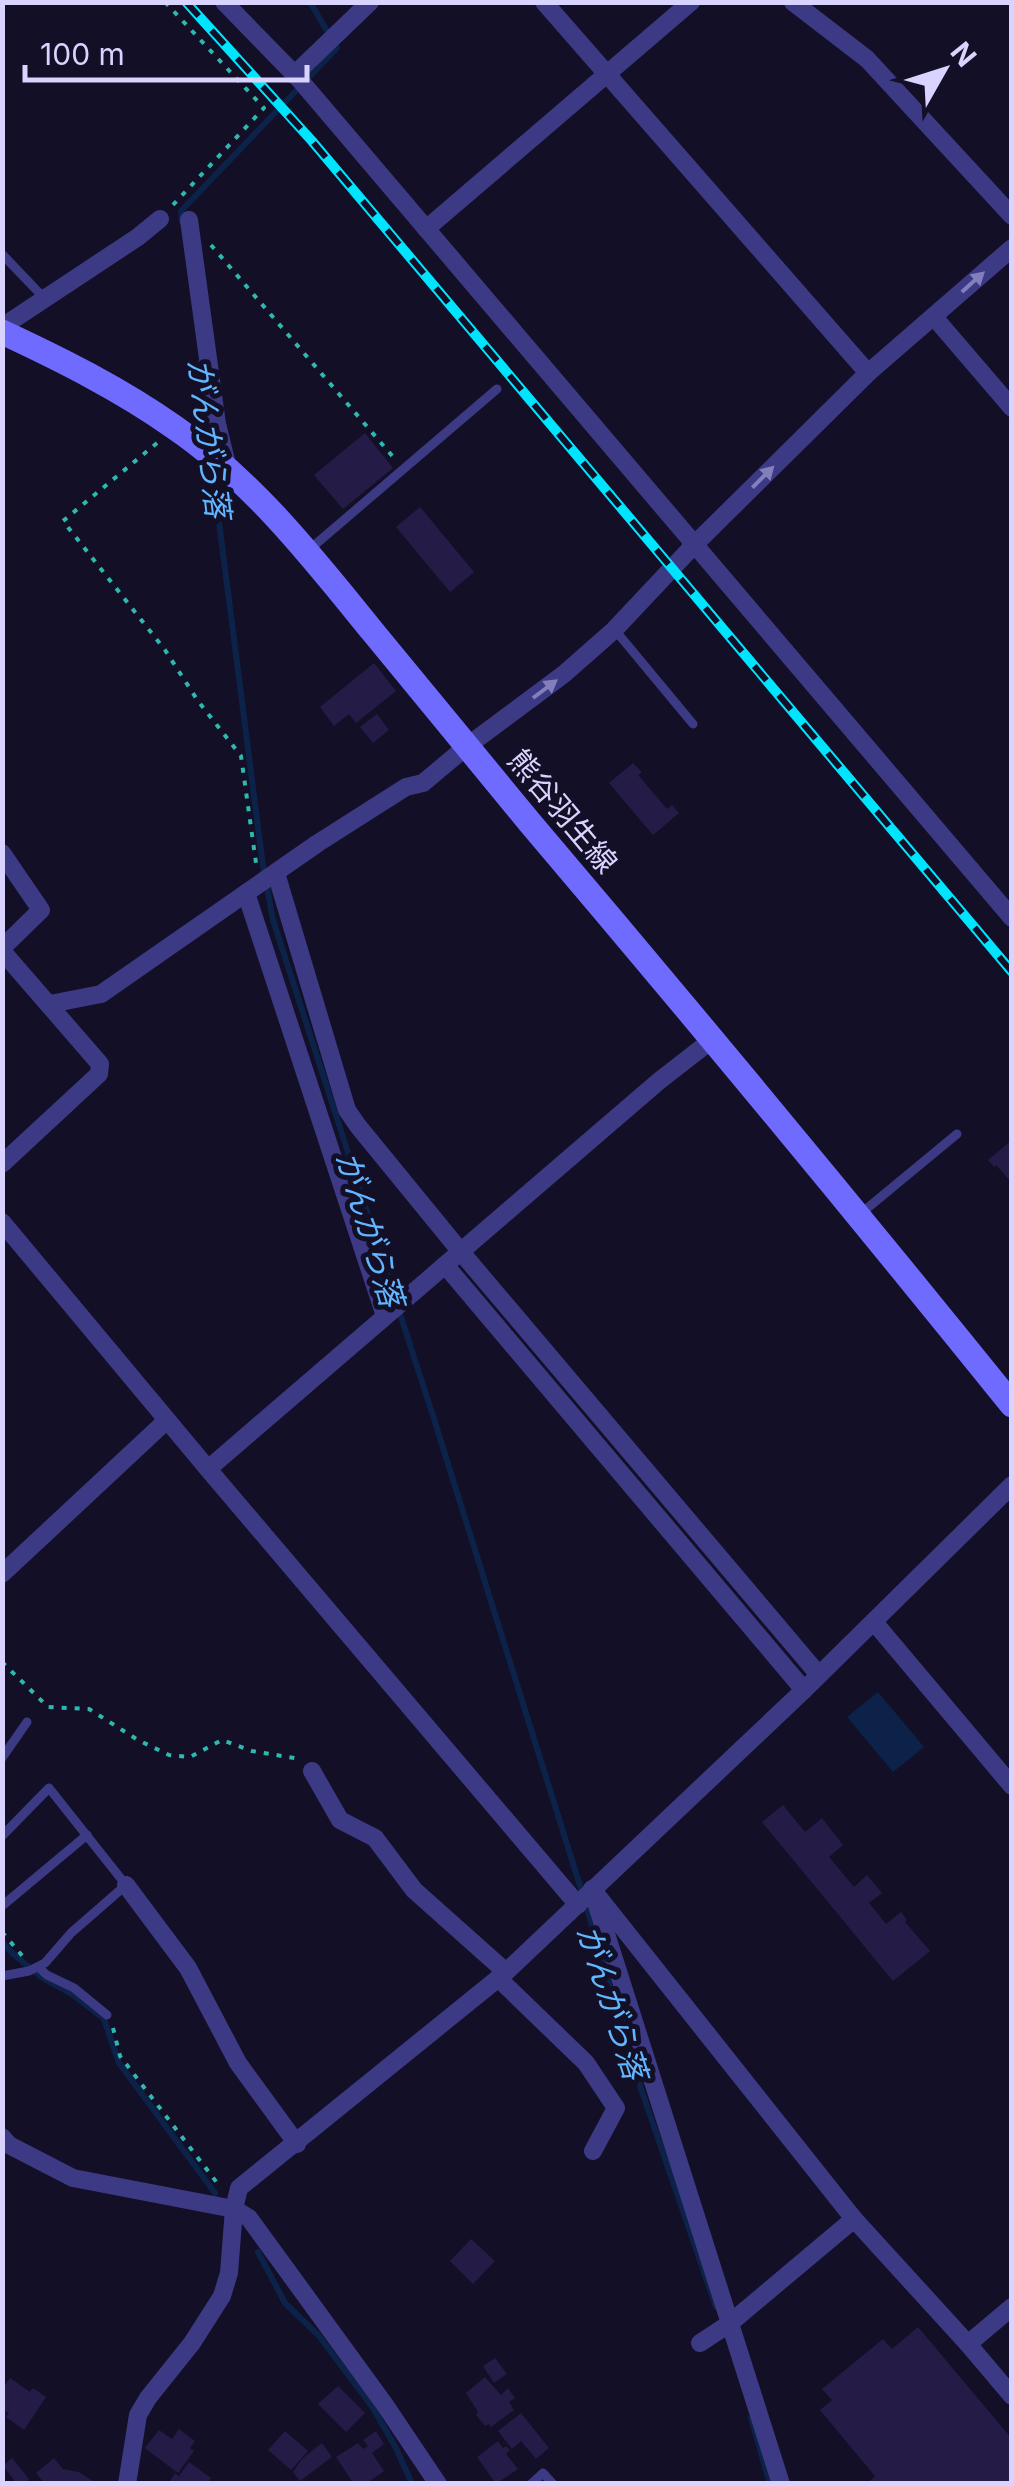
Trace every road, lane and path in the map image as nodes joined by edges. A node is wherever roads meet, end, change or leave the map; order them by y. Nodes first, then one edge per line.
1 (165, 2) edge
2 (224, 2) edge
3 (370, 2) edge
4 (544, 2) edge
5 (690, 2) edge
6 (793, 2) edge
7 (606, 75) junction
8 (300, 81) junction
9 (1012, 216) edge
10 (160, 219) joint
11 (189, 220) joint
12 (426, 229) junction
13 (1012, 248) edge
14 (2, 254) edge
15 (46, 300) junction
16 (934, 317) junction
17 (2, 330) edge
18 (868, 374) junction
19 (497, 389) dead end
20 (1012, 408) edge
21 (176, 428) junction
22 (225, 468) junction
23 (403, 469) junction
24 (693, 546) junction
25 (308, 551) junction
26 (614, 630) junction
27 (693, 724) dead end
28 (466, 747) junction
29 (2, 852) edge
30 (276, 873) junction
31 (252, 888) junction
32 (1012, 918) edge
33 (2, 949) edge
34 (50, 1004) junction
35 (713, 1039) junction
36 (347, 1110) junction
37 (323, 1119) junction
38 (956, 1134) dead end
39 (2, 1164) edge
40 (859, 1216) junction
41 (2, 1222) edge
42 (461, 1252) junction
43 (445, 1265) junction
44 (386, 1315) junction
45 (1012, 1405) edge
46 (167, 1420) junction
47 (208, 1469) junction
48 (1012, 1485) edge
49 (2, 1574) edge
50 (874, 1622) junction
51 (2, 1662) edge
52 (819, 1675) junction
53 (804, 1690) junction
54 (27, 1722) dead end
55 (2, 1758) edge
56 (312, 1771) joint
57 (1012, 1786) edge
58 (86, 1835) junction
59 (2, 1836) edge
60 (126, 1885) junction
61 (585, 1897) junction
62 (2, 1906) edge
63 (2, 1932) edge
64 (33, 1969) junction
65 (502, 1975) junction
66 (2, 1976) edge
67 (107, 2015) joint
68 (5, 2144) edge
69 (297, 2144) junction
70 (592, 2151) dead end
71 (235, 2203) junction
72 (854, 2219) junction
73 (1012, 2308) edge
74 (729, 2323) junction
75 (706, 2339) dead end
76 (968, 2344) junction
77 (1012, 2396) edge
78 (127, 2484) edge
79 (438, 2484) edge
80 (531, 2484) edge
81 (553, 2484) edge
82 (780, 2484) edge

1 - 10 path
2 - 8 street
3 - 8 street
4 - 7 street
5 - 7 street
6 - 9 street
7 - 12 street
7 - 18 street
8 - 12 street
10 - 15 street
11 - 22 street
11 - 23 path
12 - 24 street
16 -> 13 street
14 - 15 lane
15 - 17 street
16 - 18 street
16 - 20 street
17 - 21 main road, 熊谷羽生線
24 -> 18 street
19 - 23 lane
21 - 22 main road, 熊谷羽生線
21 - 31 path
22 - 25 main road, 熊谷羽生線
23 - 25 lane
24 - 26 street
24 - 32 street
25 - 28 main road, 熊谷羽生線
26 - 27 lane
28 -> 26 street
28 - 30 street
28 - 35 main road, 熊谷羽生線
29 - 33 street
30 - 31 street
30 - 36 street
31 - 34 street
31 - 37 street
33 - 34 street
34 - 39 street
35 - 40 main road, 熊谷羽生線
35 - 42 street
36 - 37 street
36 - 42 street
37 - 44 street
38 - 40 lane
40 - 45 main road, 熊谷羽生線
41 - 46 street
42 - 43 street
42 - 52 street
43 - 44 street
43 - 53 street
44 - 47 street
46 - 47 street
46 - 49 street
47 - 61 street
48 - 50 street
50 - 52 street
50 - 57 street
51 - 56 path
52 - 53 street
53 - 61 street
54 - 55 lane
56 - 65 street
58 - 59 lane
58 - 60 lane
58 - 62 lane
60 - 64 lane
60 - 69 street
61 - 65 street
61 - 72 street
61 - 74 street
63 - 64 path
64 - 66 lane
64 - 67 lane
65 - 69 street
65 - 70 street
67 - 71 path
68 - 71 street
69 - 71 street
71 - 78 street
71 - 79 street
72 - 74 street
72 - 76 street
73 - 76 street
74 - 75 street
74 - 82 street
76 - 77 street
80 - 81 lane

